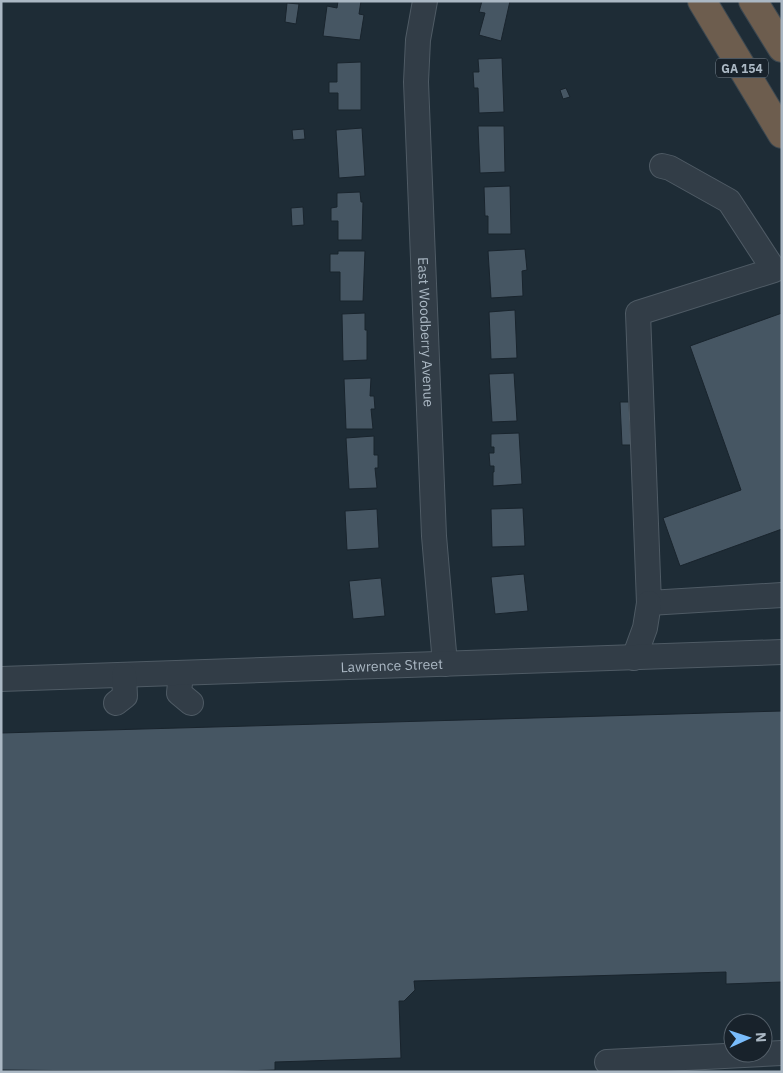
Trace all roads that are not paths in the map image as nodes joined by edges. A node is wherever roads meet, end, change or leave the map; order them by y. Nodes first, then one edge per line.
1 (425, 1) edge
2 (702, 1) edge
3 (753, 1) edge
4 (782, 48) edge
5 (782, 134) edge
6 (662, 166) dead end
7 (782, 595) edge
8 (649, 603) junction
9 (782, 652) edge
10 (634, 658) junction
11 (445, 664) junction
12 (181, 673) junction
13 (124, 675) junction
14 (1, 679) edge
15 (116, 703) dead end
16 (191, 703) dead end
17 (782, 1053) edge
18 (606, 1062) dead end

1 - 11 street, East Woodberry Avenue
2 - 5 highway, GA 154
3 - 4 highway, GA 154
6 - 8 street
7 - 8 street
8 - 10 street
9 - 10 street, Lawrence Street
10 - 11 street, Lawrence Street
11 - 12 street, Lawrence Street
12 - 13 street, Lawrence Street
12 - 16 street
13 - 14 street, Lawrence Street
13 - 15 street
17 - 18 street

